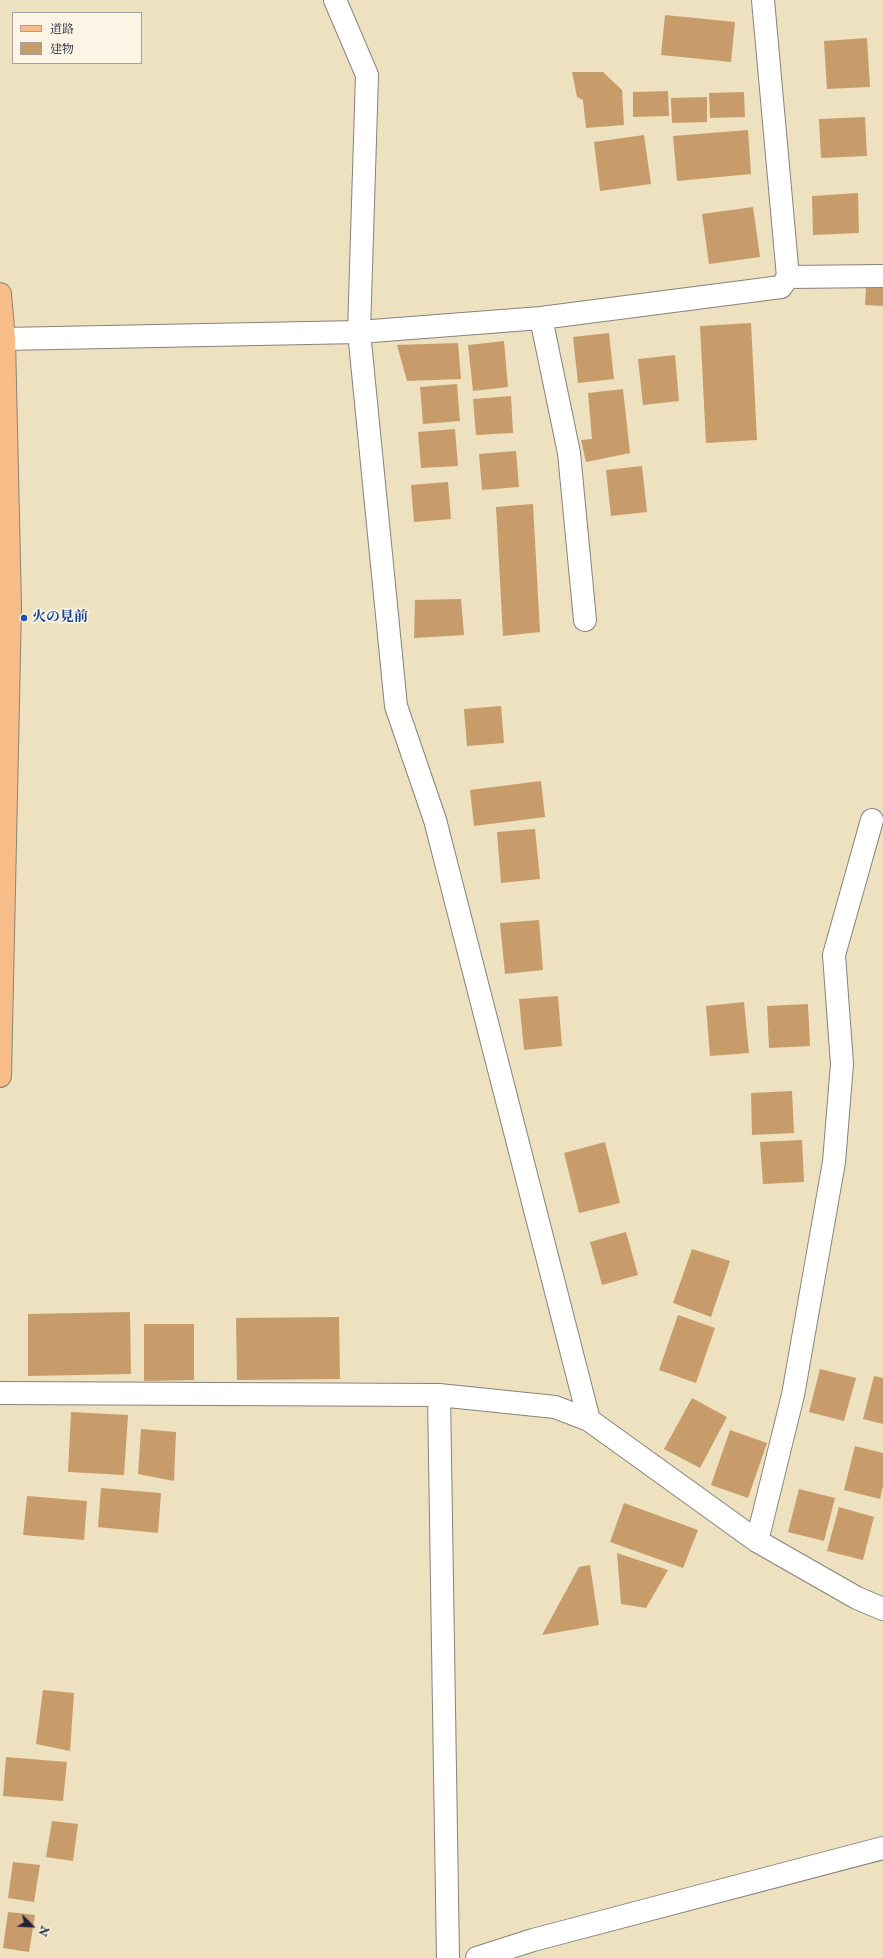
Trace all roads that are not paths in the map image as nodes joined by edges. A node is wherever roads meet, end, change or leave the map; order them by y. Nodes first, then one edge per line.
1 (335, 0) edge
2 (762, 0) edge
3 (883, 276) edge
4 (788, 277) junction
5 (0, 294) edge
6 (541, 318) junction
7 (360, 332) junction
8 (4, 339) junction
9 (586, 620) dead end
10 (872, 820) dead end
11 (0, 1076) edge
12 (0, 1393) edge
13 (439, 1395) junction
14 (589, 1420) junction
15 (757, 1542) junction
16 (883, 1609) edge
17 (883, 1848) edge
18 (448, 1958) edge
19 (477, 1958) edge

1 - 7 street
2 - 4 street
3 - 4 street
4 - 6 street
5 - 8 main road
6 - 7 street
6 - 9 street
7 - 8 street
7 - 14 street
8 - 11 main road
10 - 15 street
12 - 13 street
13 - 14 street
13 - 18 street
14 - 15 street
15 - 16 street
17 - 19 street

